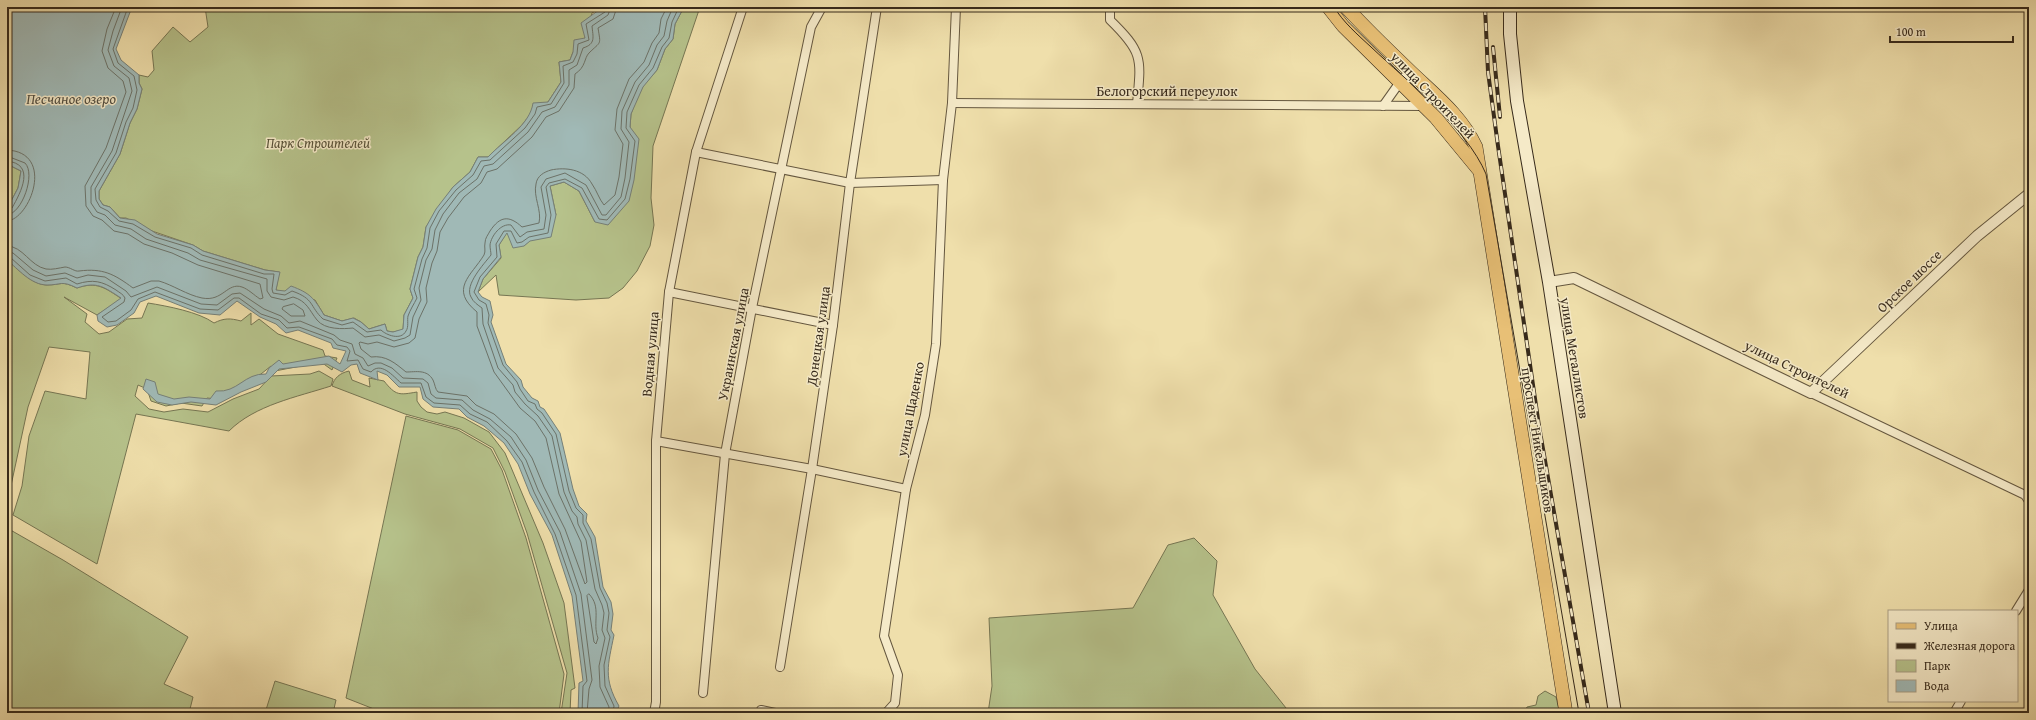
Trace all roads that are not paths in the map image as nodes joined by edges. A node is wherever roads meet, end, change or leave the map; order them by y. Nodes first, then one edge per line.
1 (743, 7) edge
2 (822, 7) edge
3 (877, 7) edge
4 (956, 7) edge
5 (1110, 7) edge
6 (1328, 7) edge
7 (1346, 7) edge
8 (1510, 7) edge
9 (1395, 57) junction
10 (1386, 68) junction
11 (1410, 71) junction
12 (1400, 82) junction
13 (1435, 95) junction
14 (952, 103) junction
15 (1137, 104) junction
16 (1382, 106) junction
17 (1424, 106) junction
18 (1447, 106) junction
19 (1436, 118) junction
20 (696, 152) junction
21 (781, 170) junction
22 (1481, 172) junction
23 (943, 180) junction
24 (850, 183) junction
25 (2029, 194) edge
26 (1549, 282) junction
27 (669, 292) junction
28 (752, 308) junction
29 (833, 325) junction
30 (1811, 393) junction
31 (656, 441) junction
32 (725, 454) junction
33 (812, 469) junction
34 (906, 489) junction
35 (2029, 501) edge
36 (2029, 590) edge
37 (2017, 610) edge
38 (780, 667) dead end
39 (703, 693) dead end
40 (1960, 702) edge
41 (761, 710) dead end
42 (654, 713) edge
43 (775, 713) edge
44 (886, 713) edge
45 (1566, 713) edge
46 (1615, 713) edge
47 (1954, 713) edge

1 - 20 street, Водная улица
2 - 21 street, Украинская улица
3 - 24 street, Донецкая улица
4 - 14 street, улица Щаденко
5 - 15 street
6 - 10 main road, улица Строителей
7 - 9 main road, улица Строителей
8 - 26 main road, улица Металлистов
9 - 10 street
9 - 10 street
9 - 11 main road, улица Строителей
10 - 12 main road, улица Строителей
11 - 12 street
11 - 13 main road, улица Строителей
12 - 16 street
12 - 17 main road, улица Строителей
13 - 17 street
13 - 18 main road, улица Строителей
14 - 15 street, Белогорский переулок
14 - 23 street, улица Щаденко
15 - 16 street, Белогорский переулок
16 - 17 street, Белогорский переулок
17 - 19 main road, улица Строителей
18 - 19 street
18 - 22 main road, улица Строителей
19 - 22 main road, улица Строителей
20 - 21 street
20 - 27 street, Водная улица
21 - 24 street
21 - 28 street, Украинская улица
22 - 45 main road, проспект Никельщиков
23 - 24 street
23 - 34 street, улица Щаденко
24 - 29 street, Донецкая улица
25 - 30 street, Орское шоссе
26 - 30 street, улица Строителей
26 - 46 main road, улица Металлистов
27 - 28 street
27 - 31 street, Водная улица
28 - 29 street
28 - 32 street, Украинская улица
29 - 33 street, Донецкая улица
30 - 35 street, улица Строителей
31 - 32 street
31 - 42 street, Водная улица
32 - 33 street
32 - 39 street, Украинская улица
33 - 34 street
33 - 38 street, Донецкая улица
34 - 44 street, улица Щаденко
36 - 37 street
40 - 47 street
41 - 43 street

